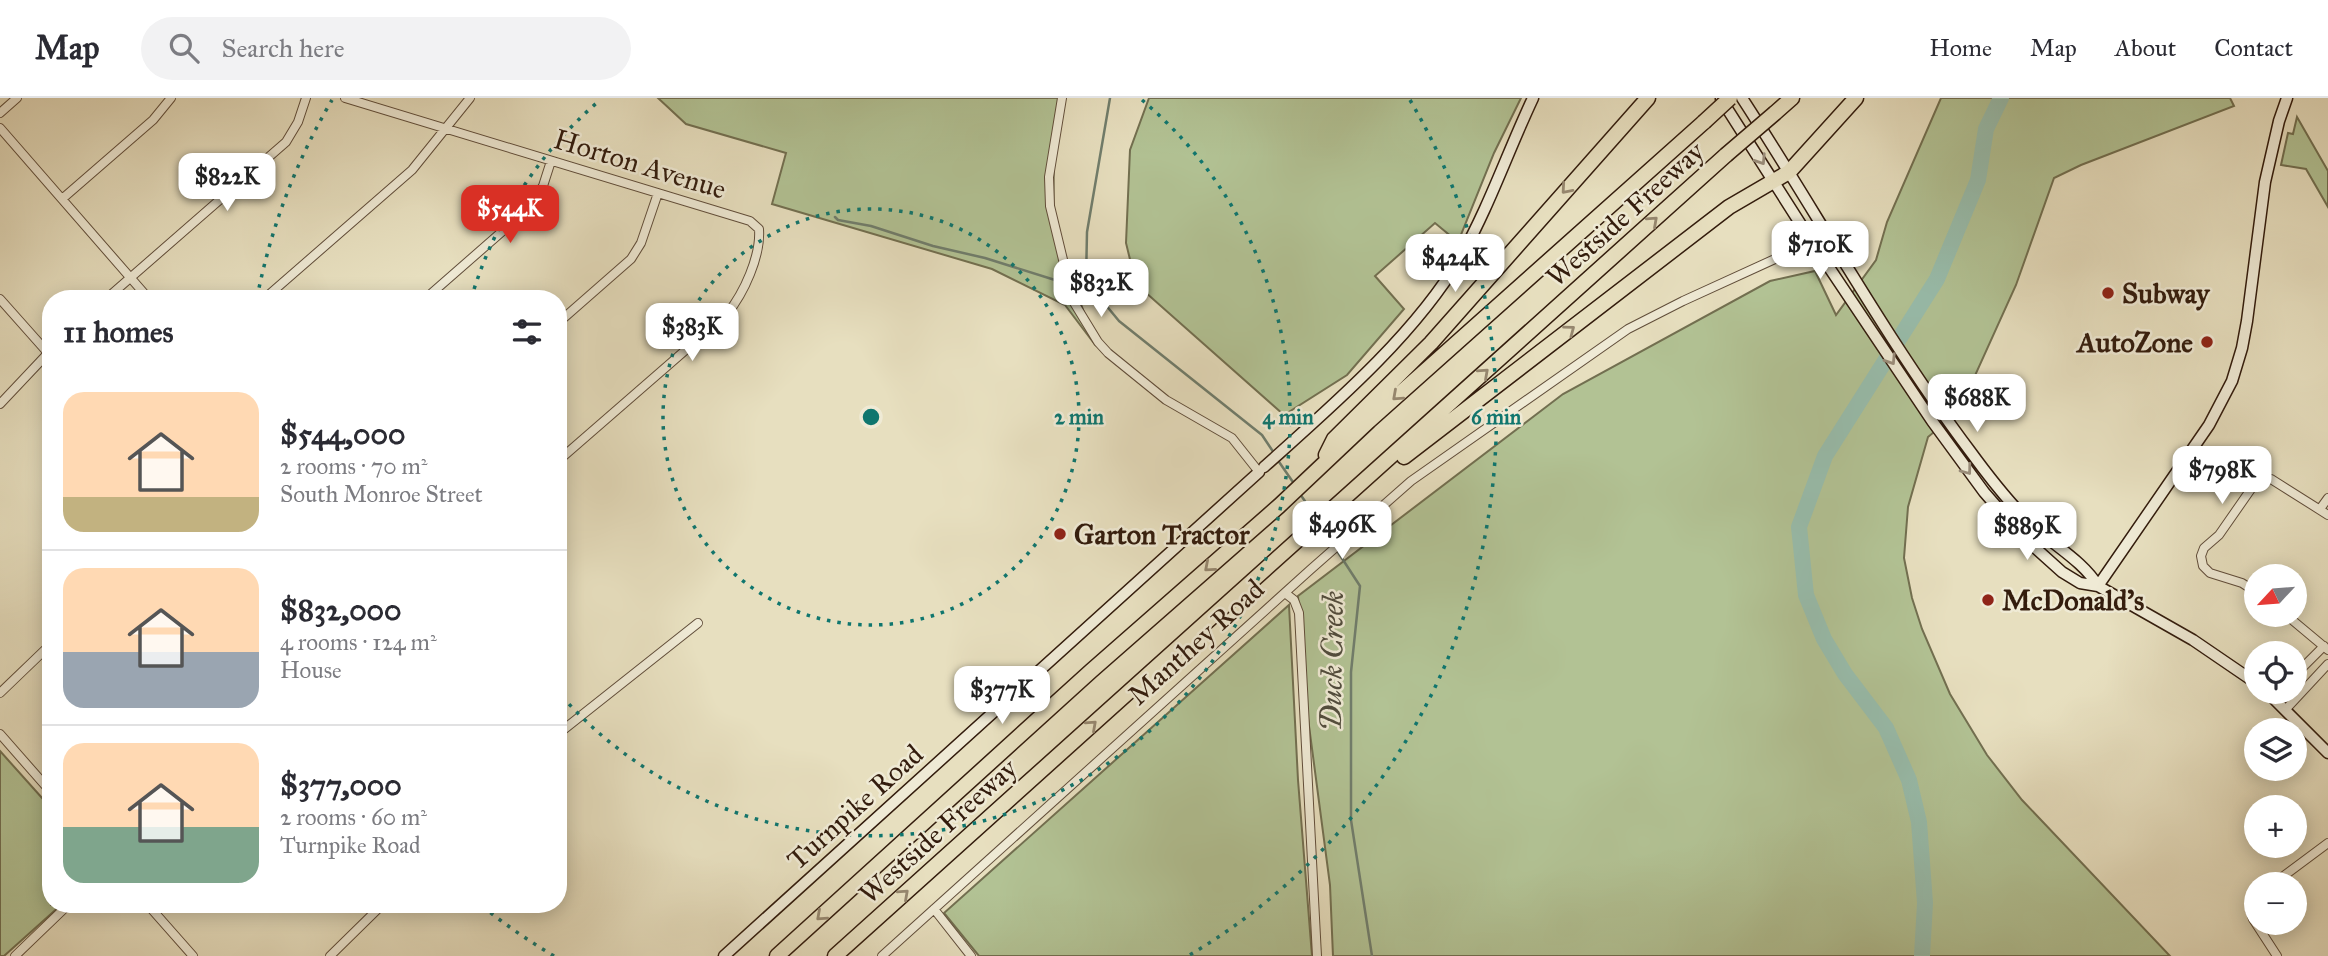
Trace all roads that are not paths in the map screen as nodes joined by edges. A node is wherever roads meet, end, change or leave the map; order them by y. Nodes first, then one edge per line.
1 (17, 98) edge
2 (171, 98) edge
3 (306, 98) edge
4 (345, 98) edge
5 (470, 98) edge
6 (1062, 98) edge
7 (1533, 98) edge
8 (1648, 98) edge
9 (1721, 98) edge
10 (1730, 98) edge
11 (1742, 98) edge
12 (1791, 98) edge
13 (1856, 98) edge
14 (2287, 98) edge
15 (0, 113) edge
16 (0, 128) edge
17 (444, 128) junction
18 (551, 160) junction
19 (1789, 172) junction
20 (1774, 181) junction
21 (658, 193) junction
22 (62, 199) junction
23 (1812, 242) junction
24 (130, 278) junction
25 (116, 290) edge
26 (141, 290) edge
27 (274, 290) edge
28 (435, 290) edge
29 (1862, 290) junction
30 (0, 299) edge
31 (567, 315) edge
32 (42, 344) edge
33 (42, 359) edge
34 (0, 404) edge
35 (567, 453) edge
36 (1320, 466) junction
37 (1261, 469) junction
38 (1376, 470) junction
39 (2328, 498) edge
40 (2320, 509) junction
41 (2328, 515) edge
42 (2244, 584) edge
43 (2098, 586) junction
44 (1285, 593) junction
45 (698, 623) dead end
46 (2301, 627) edge
47 (2326, 648) edge
48 (42, 653) edge
49 (2328, 664) edge
50 (2307, 665) edge
51 (2244, 675) edge
52 (0, 693) edge
53 (2282, 704) edge
54 (2286, 709) junction
55 (567, 727) edge
56 (0, 734) edge
57 (2328, 754) edge
58 (42, 782) edge
59 (2328, 843) edge
60 (2289, 872) edge
61 (934, 909) junction
62 (60, 913) edge
63 (155, 913) edge
64 (374, 913) edge
65 (2263, 935) edge
66 (15, 956) edge
67 (193, 956) edge
68 (330, 956) edge
69 (724, 956) edge
70 (778, 956) edge
71 (835, 956) edge
72 (882, 956) edge
73 (971, 956) edge
74 (1317, 956) edge
75 (2277, 956) edge

1 - 15 street
2 - 22 street
3 - 24 street
4 - 17 street, Horton Avenue
5 - 17 street
6 - 37 street
7 - 37 street, Turnpike Road
8 -> 36 highway
9 -> 20 street
10 -> 36 highway, Westside Freeway, bridge
11 - 19 street
38 -> 12 highway, Westside Freeway, bridge
13 - 19 highway
14 - 43 street
16 - 22 street
17 - 18 street, Horton Avenue
17 - 27 street
18 - 21 street, Horton Avenue
18 - 28 street
19 - 20 highway
19 - 29 street
20 - 23 street
38 -> 20 highway
21 - 31 street
21 - 35 street, Horton Avenue
22 - 24 street
23 - 29 street
23 -> 43 street
23 - 44 street, Manthey Road
24 - 25 street
24 - 26 street
29 - 43 street
30 - 32 street
33 - 34 street
36 -> 70 highway, Westside Freeway
37 - 69 street, Turnpike Road
71 -> 38 highway, Westside Freeway
39 - 40 street
40 - 41 street
40 - 42 street
43 - 51 street
44 - 61 street, Manthey Road
44 - 74 street
45 - 55 street
46 - 47 street
47 - 50 street
48 - 52 street
49 - 54 street
53 - 54 street
54 - 57 street
56 - 58 street
59 - 60 street
61 - 72 street, Manthey Road
61 - 73 street
62 - 66 street
63 - 67 street
64 - 68 street
65 - 75 street

